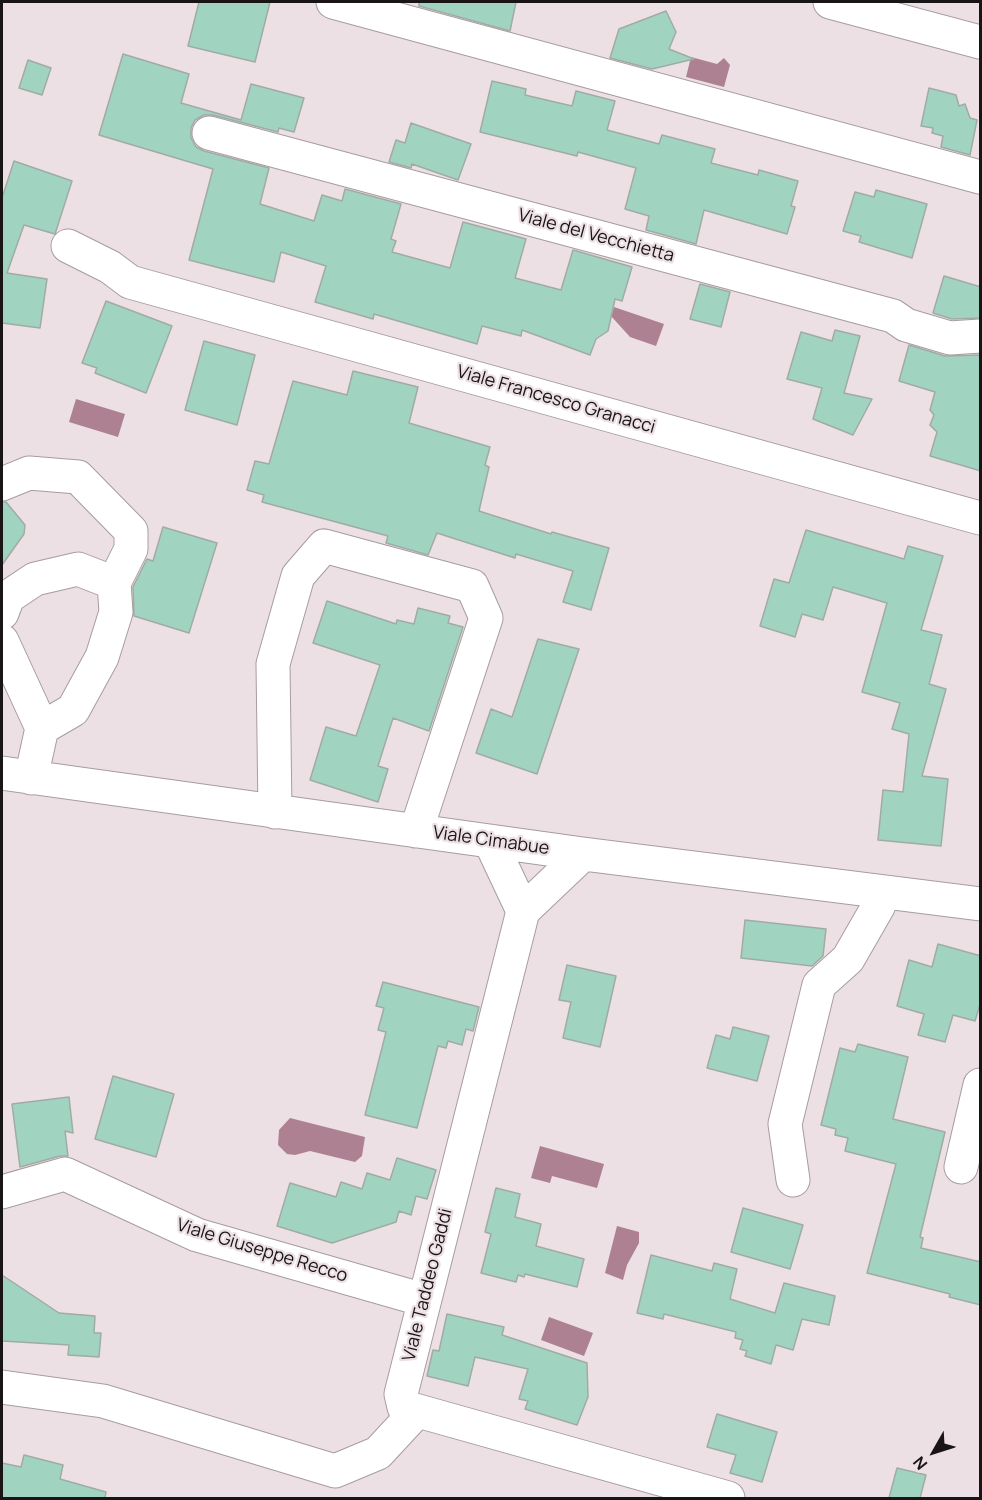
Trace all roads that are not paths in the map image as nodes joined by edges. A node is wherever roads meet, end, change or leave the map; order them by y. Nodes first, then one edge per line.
1 (333, 2) edge
2 (830, 2) edge
3 (981, 42) edge
4 (208, 133) dead end
5 (981, 177) edge
6 (68, 246) dead end
7 (981, 336) edge
8 (2, 484) edge
9 (981, 518) edge
10 (114, 583) junction
11 (2, 613) edge
12 (2, 641) edge
13 (42, 728) junction
14 (16, 776) edge
15 (275, 812) junction
16 (416, 831) junction
17 (490, 841) junction
18 (583, 854) junction
19 (878, 891) junction
20 (981, 904) edge
21 (523, 911) junction
22 (981, 1085) edge
23 (962, 1167) dead end
24 (793, 1180) dead end
25 (2, 1192) edge
26 (424, 1300) junction
27 (2, 1388) edge
28 (416, 1412) junction
29 (728, 1498) edge

1 - 5 street
2 - 3 street
4 - 7 street, Viale del Vecchietta
6 - 9 street, Viale Francesco Granacci
8 - 10 street
10 - 11 street
10 - 13 street
12 - 13 street
13 - 14 street
14 - 15 street, Viale Cimabue
15 - 16 street, Viale Cimabue
15 - 16 street
16 - 17 street, Viale Cimabue
17 - 18 street, Viale Cimabue
17 - 21 street
18 - 19 street, Viale Cimabue
18 - 21 street
19 - 20 street, Viale Cimabue
19 - 24 street
21 - 26 street, Viale Taddeo Gaddi
22 - 23 street
25 - 26 street, Viale Giuseppe Recco
26 - 28 street, Viale Taddeo Gaddi
27 - 28 street
28 - 29 street

